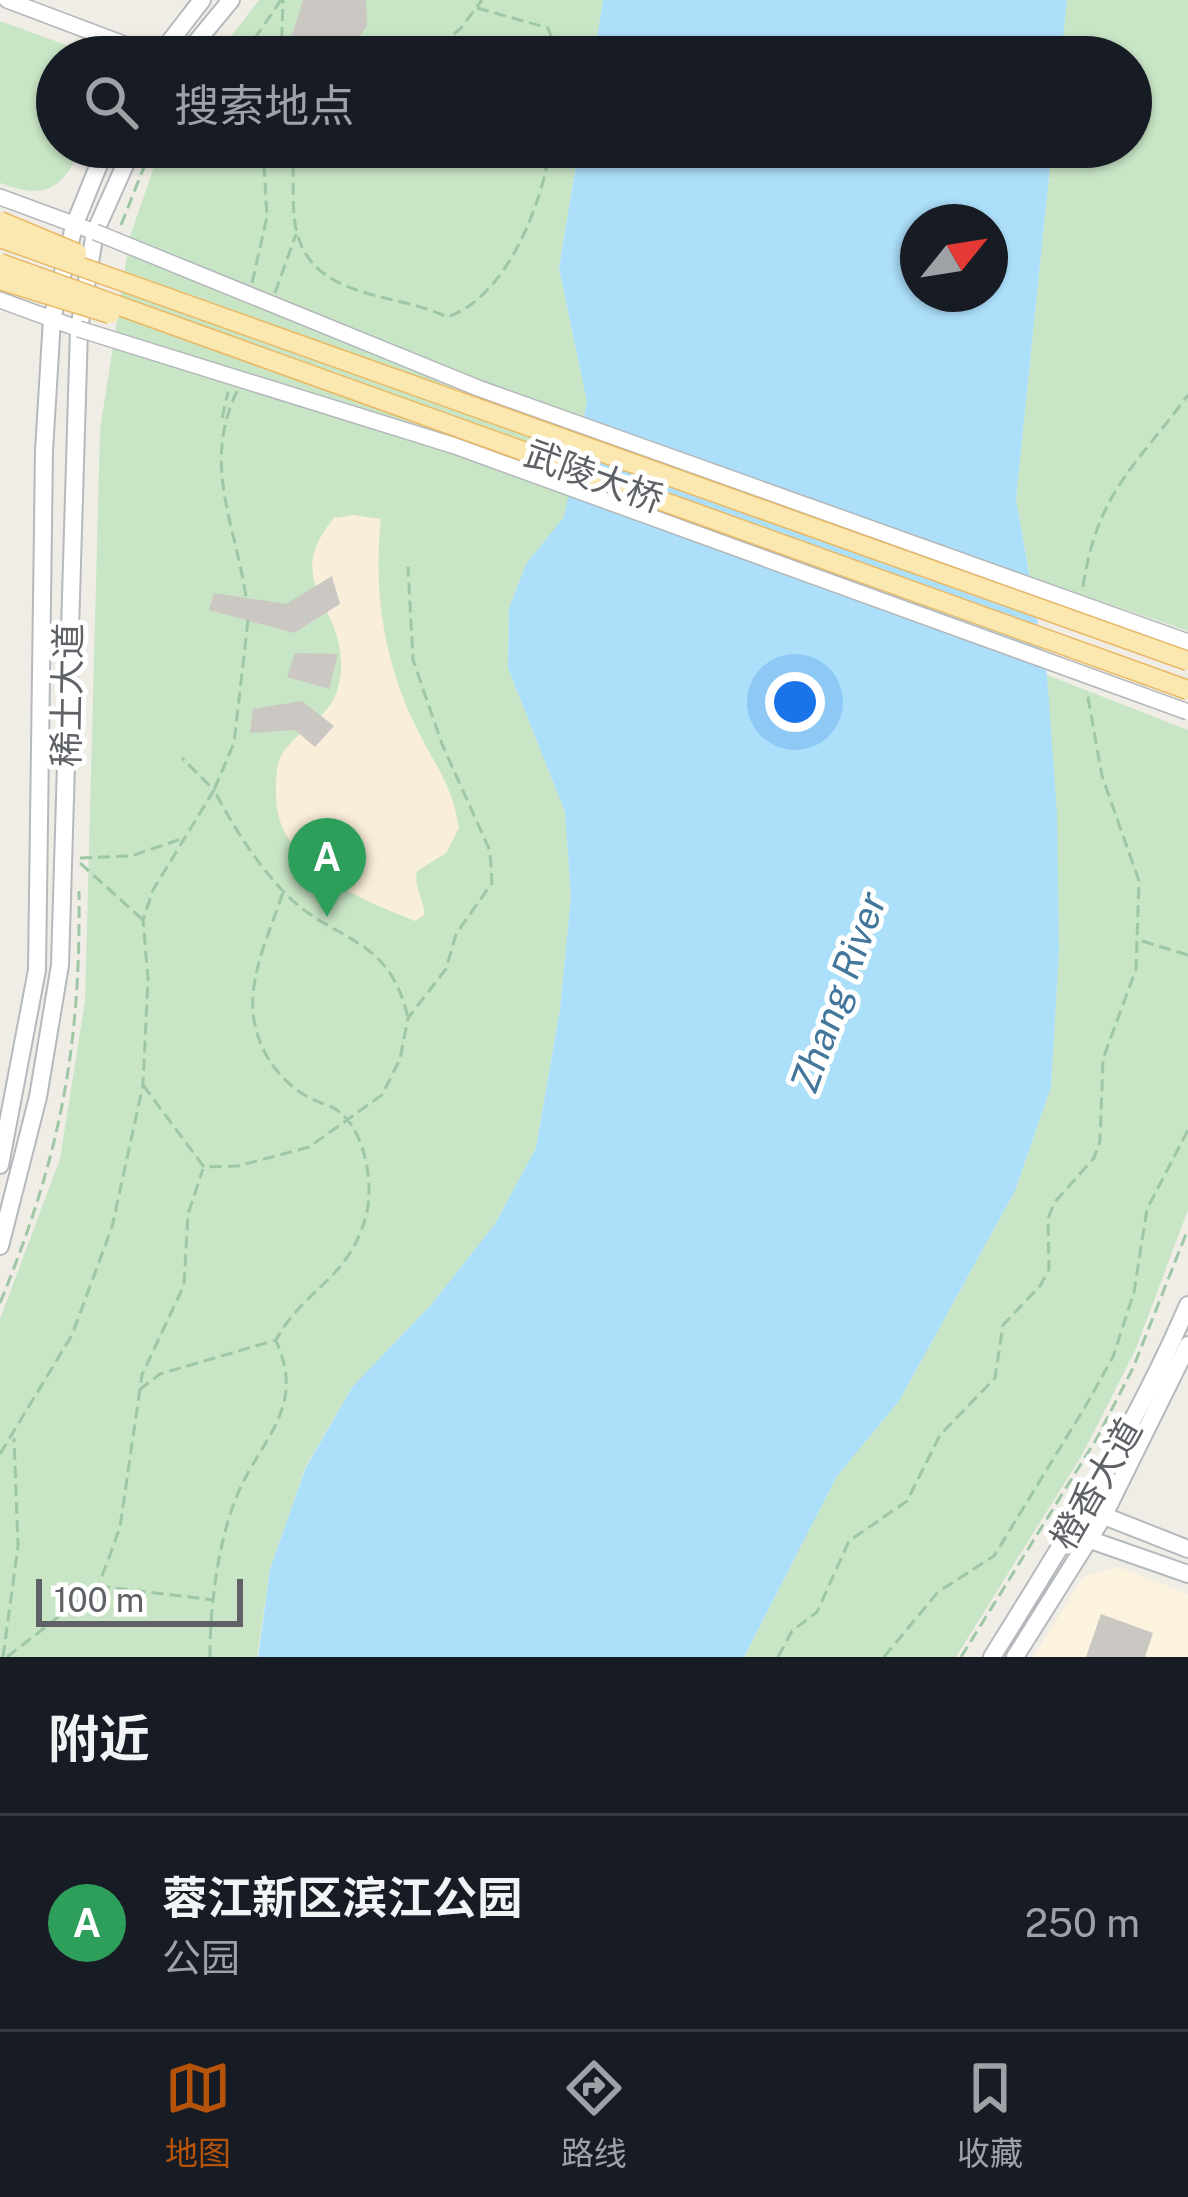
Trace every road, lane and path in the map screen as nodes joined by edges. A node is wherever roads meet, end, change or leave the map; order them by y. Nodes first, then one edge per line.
1 (8, 0) edge
2 (202, 0) edge
3 (230, 0) edge
4 (282, 0) edge
5 (482, 0) edge
6 (477, 8) junction
7 (103, 36) edge
8 (174, 36) edge
9 (201, 36) edge
10 (256, 36) edge
11 (281, 36) edge
12 (448, 36) edge
13 (551, 36) edge
14 (97, 168) edge
15 (123, 168) edge
16 (144, 168) edge
17 (292, 168) edge
18 (547, 168) edge
19 (0, 196) edge
20 (0, 221) edge
21 (74, 226) junction
22 (94, 232) junction
23 (297, 232) junction
24 (117, 235) dead end
25 (0, 238) edge
26 (0, 263) edge
27 (0, 280) edge
28 (275, 293) dead end
29 (0, 300) edge
30 (52, 319) junction
31 (253, 328) junction
32 (79, 329) junction
33 (244, 350) junction
34 (241, 382) dead end
35 (1188, 395) edge
36 (408, 567) dead end
37 (1082, 592) dead end
38 (246, 597) dead end
39 (248, 620) dead end
40 (1188, 642) edge
41 (1188, 662) edge
42 (1085, 674) dead end
43 (1188, 690) edge
44 (1188, 712) edge
45 (182, 758) dead end
46 (214, 790) junction
47 (184, 838) junction
48 (283, 892) junction
49 (143, 920) junction
50 (1141, 940) junction
51 (1188, 955) edge
52 (408, 1018) junction
53 (142, 1085) junction
54 (346, 1119) junction
55 (1188, 1130) edge
56 (28, 1142) junction
57 (2, 1149) edge
58 (23, 1162) junction
59 (204, 1167) junction
60 (1188, 1229) edge
61 (0, 1246) edge
62 (1188, 1305) edge
63 (276, 1340) junction
64 (1188, 1345) edge
65 (139, 1390) junction
66 (14, 1436) junction
67 (0, 1454) edge
68 (1095, 1513) junction
69 (1079, 1536) junction
70 (1188, 1549) edge
71 (1188, 1574) edge
72 (98, 1586) junction
73 (215, 1600) junction
74 (6, 1657) edge
75 (211, 1657) edge
76 (778, 1657) edge
77 (884, 1657) edge
78 (962, 1657) edge
79 (992, 1657) edge
80 (1015, 1657) edge

1 - 7 street
2 - 8 main road
3 - 9 main road
4 - 10 path
4 - 11 path
5 - 6 path
6 - 12 path
6 - 13 path
14 - 21 main road, 稀土大道
15 - 22 main road, 稀土大道
16 - 24 path
17 - 23 path
18 - 23 path
19 - 21 street
20 - 31 main road, bridge
21 - 22 street
21 - 30 main road, 稀土大道
22 - 32 main road, 稀土大道
22 - 40 street, bridge
23 - 28 path
25 - 31 main road, 武陵大桥, bridge
26 - 33 main road, 武陵大桥, bridge
27 - 33 main road, bridge
29 - 30 street
30 - 32 street
30 - 57 main road, 稀土大道
31 - 41 main road, 武陵大桥, bridge
32 - 44 street, bridge
32 - 56 main road, 稀土大道
33 - 43 main road, 武陵大桥, bridge
34 - 38 path
35 - 37 path
36 - 52 path
39 - 46 path
42 - 50 path
45 - 46 path
46 - 47 path
46 - 48 path
47 - 49 path
47 - 49 path
48 - 52 path
48 - 54 path
49 - 53 path
50 - 51 path
50 - 76 path
52 - 54 path
53 - 59 path
53 - 66 path
54 - 59 path
54 - 63 path
55 - 77 path
56 - 57 main road
56 - 58 main road, 稀土大道
57 - 58 main road
58 - 61 main road, 稀土大道
59 - 65 path
60 - 78 path
62 - 68 main road, 橙香大道
63 - 65 path
63 - 73 path
64 - 68 main road, 橙香大道
65 - 72 path
66 - 67 path
66 - 74 path
68 - 69 main road, 橙香大道
68 - 70 main road
69 - 71 main road
69 - 79 main road, 橙香大道
69 - 80 main road, 橙香大道
72 - 73 path
72 - 74 path
73 - 75 path

